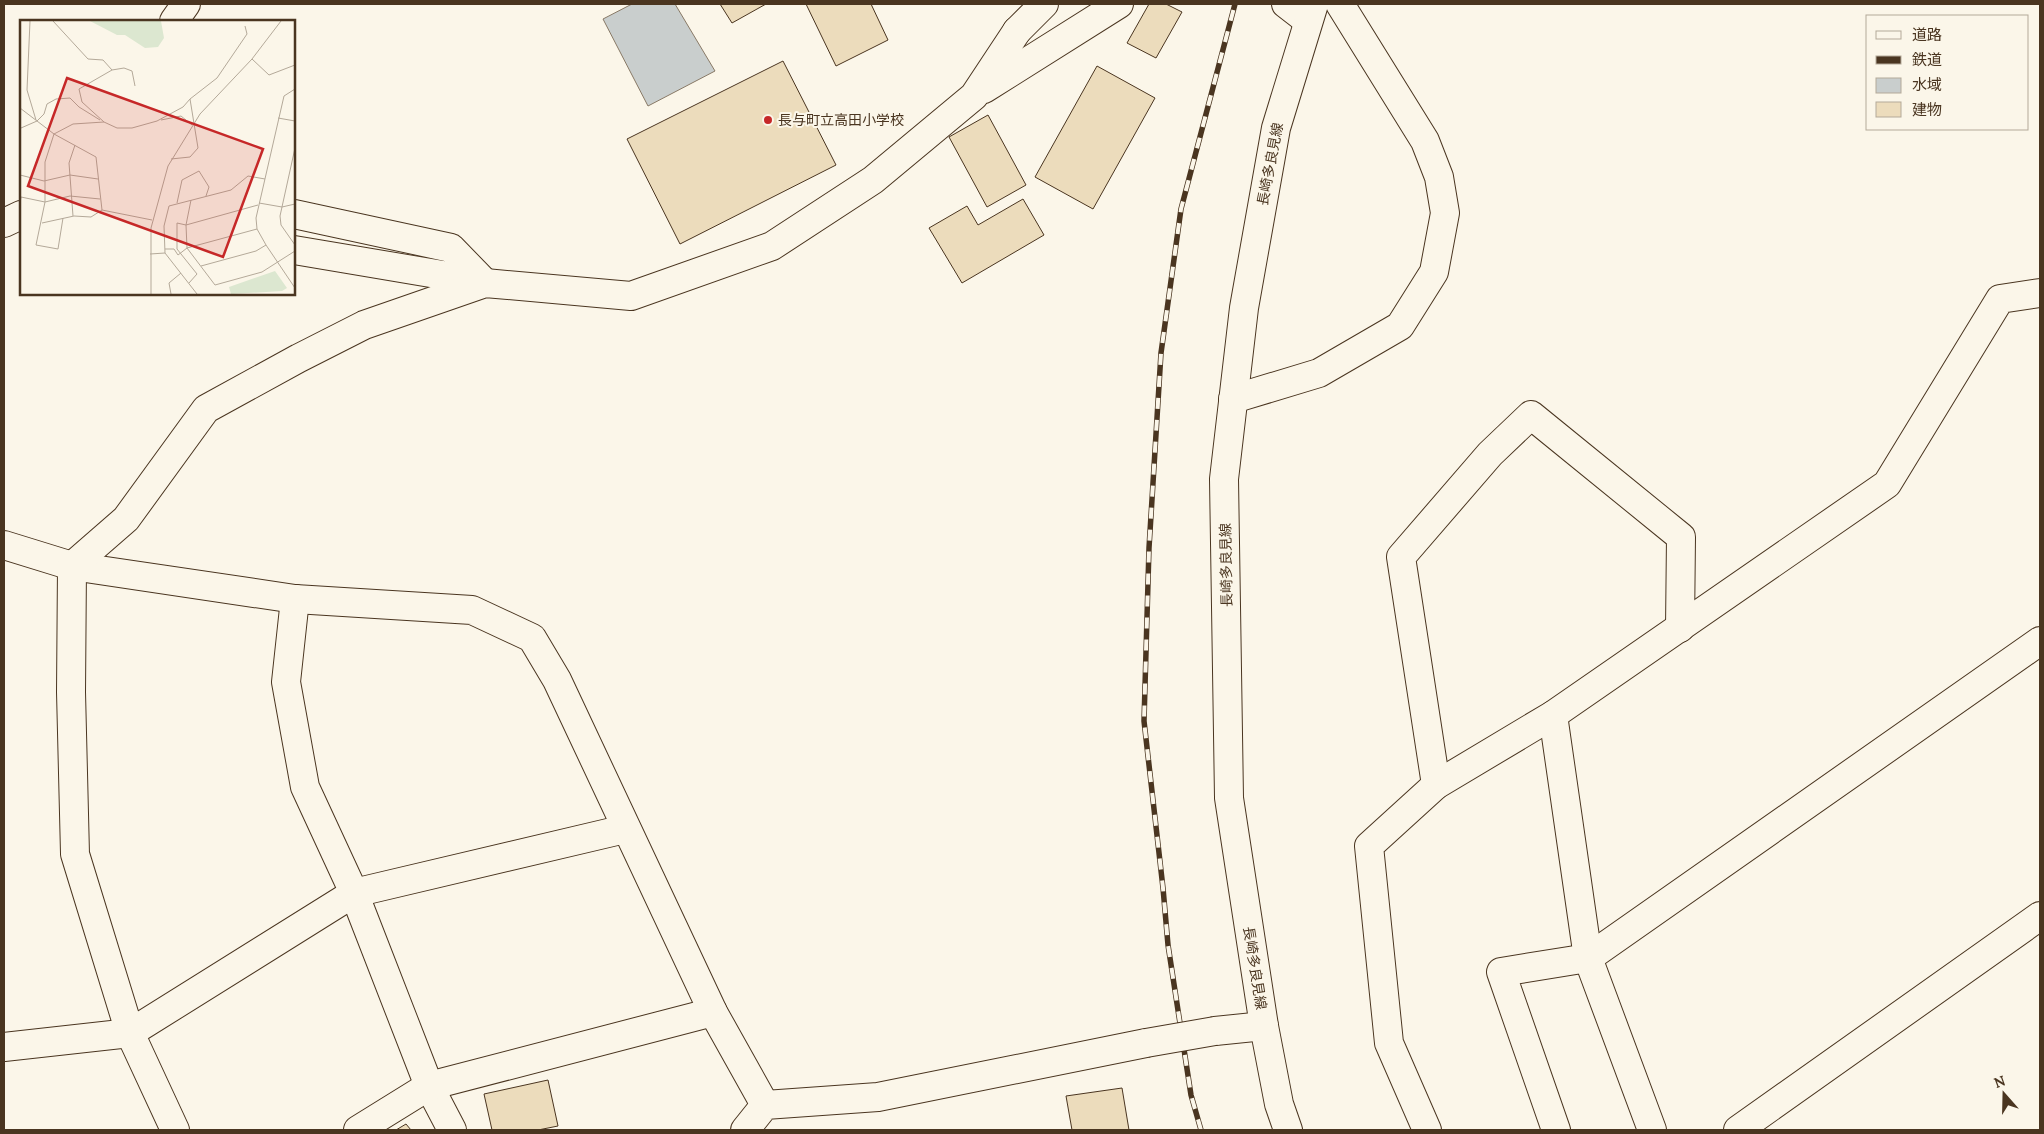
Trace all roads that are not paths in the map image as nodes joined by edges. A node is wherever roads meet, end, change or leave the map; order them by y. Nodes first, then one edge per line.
1 (186, 4) edge
2 (1044, 4) edge
3 (1119, 4) edge
4 (1286, 4) edge
5 (1345, 11) edge
6 (1311, 13) edge
7 (175, 20) edge
8 (974, 96) junction
9 (295, 214) edge
10 (20, 215) edge
11 (4, 223) edge
12 (295, 250) edge
13 (485, 283) junction
14 (2040, 293) edge
15 (1233, 399) junction
16 (4, 545) edge
17 (72, 566) junction
18 (296, 598) junction
19 (1680, 628) junction
20 (2040, 641) edge
21 (1553, 715) junction
22 (1436, 785) junction
23 (626, 829) junction
24 (354, 893) junction
25 (2040, 916) edge
26 (1588, 958) junction
27 (713, 1012) junction
28 (1264, 1026) junction
29 (130, 1033) junction
30 (4, 1047) edge
31 (429, 1086) junction
32 (765, 1105) junction
33 (175, 1130) edge
34 (358, 1130) edge
35 (452, 1130) edge
36 (745, 1130) edge
37 (1288, 1130) edge
38 (1427, 1130) edge
39 (1556, 1130) edge
40 (1652, 1130) edge
41 (1738, 1130) edge

1 - 7 street
2 - 8 street
3 - 8 street
4 - 6 street
5 - 15 street
6 - 15 street, 長崎多良見線
8 - 13 street
9 - 13 street
10 - 11 street
12 - 13 street
13 - 17 street
14 - 19 street
15 - 28 street, 長崎多良見線
16 - 17 street
17 - 18 street
17 - 29 street
18 - 23 street
18 - 24 street
19 - 21 street
19 - 22 street
20 - 26 street
21 - 22 street
21 - 26 street
22 - 38 street
23 - 24 street
23 - 27 street
24 - 29 street
24 - 31 street
25 - 41 street
26 - 39 street
26 - 40 street
27 - 31 street
27 - 32 street
28 - 32 street, bridge
28 - 37 street, 長崎多良見線
29 - 30 street
29 - 33 street
31 - 34 street
31 - 35 street
32 - 36 street

